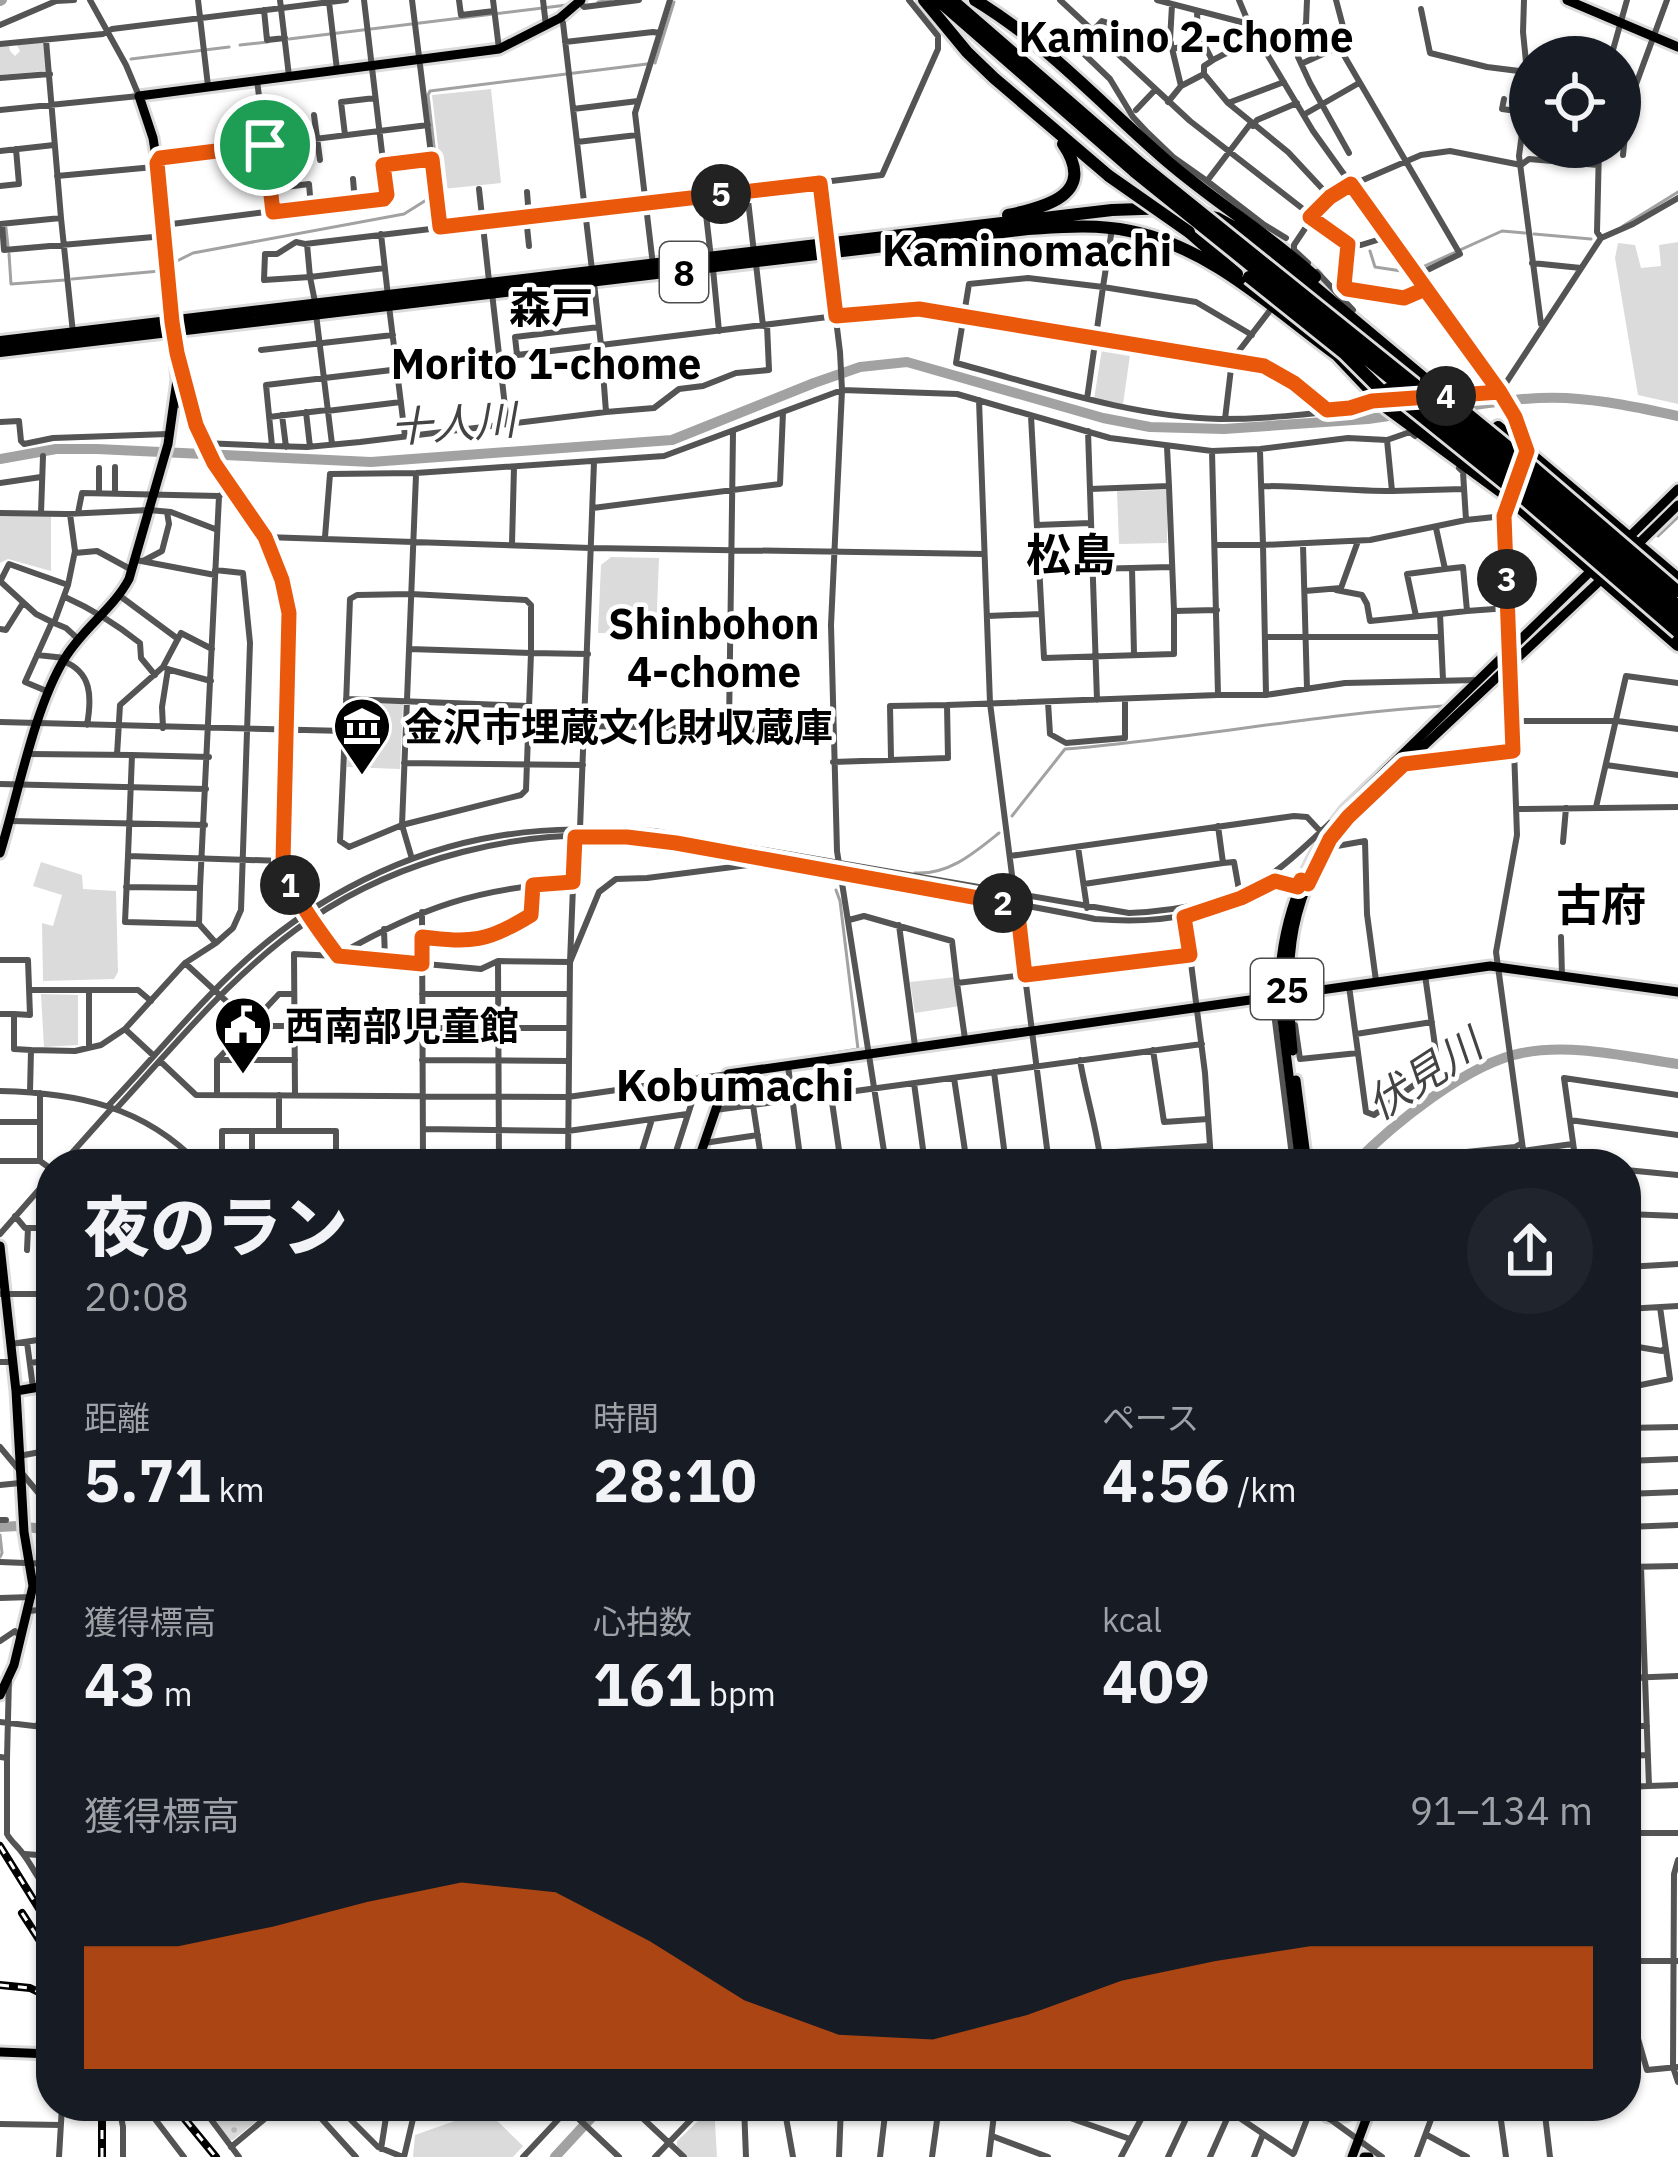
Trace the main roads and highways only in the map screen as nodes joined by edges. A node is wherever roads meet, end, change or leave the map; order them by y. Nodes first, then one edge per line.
1 (924, 0) edge
2 (938, 0) edge
3 (952, 0) edge
4 (975, 0) edge
5 (1567, 0) edge
6 (580, 1) edge
7 (1582, 3) edge
8 (1678, 47) edge
9 (1048, 124) junction
10 (1139, 169) junction
11 (924, 232) junction
12 (1190, 232) junction
13 (1274, 241) junction
14 (828, 249) junction
15 (712, 263) junction
16 (593, 278) junction
17 (1259, 295) junction
18 (173, 326) junction
19 (0, 342) edge
20 (0, 352) edge
21 (1424, 374) junction
22 (1385, 399) junction
23 (1678, 489) edge
24 (1498, 490) junction
25 (1678, 505) edge
26 (1634, 541) junction
27 (1597, 574) junction
28 (1676, 578) edge
29 (1677, 592) edge
30 (1678, 606) edge
31 (1678, 619) edge
32 (1678, 632) edge
33 (1678, 645) edge
34 (1325, 835) junction
35 (0, 853) edge
36 (1678, 992) edge
37 (1284, 1001) junction
38 (702, 1149) edge
39 (1297, 1149) edge
40 (0, 1246) edge
41 (3, 1294) edge
42 (36, 1388) edge
43 (16, 1391) junction
44 (6, 1682) edge
45 (0, 1695) edge
46 (0, 2052) edge
47 (36, 2054) edge
48 (1361, 2121) edge
49 (1352, 2157) edge

1 - 9 highway
2 - 10 highway
3 - 10 highway
4 - 13 highway
5 - 7 main road
6 - 18 main road
7 - 8 main road
9 - 11 highway
9 - 12 highway, bridge
10 - 30 highway, bridge
10 - 31 highway, bridge
11 - 13 highway, 8
11 - 14 highway, 8
12 - 17 highway
12 - 24 highway, bridge
13 - 21 highway, 8
13 - 21 highway
14 - 15 highway, 8
14 - 17 highway, 8
15 - 16 highway, 8
15 - 16 highway, 8
16 - 18 highway, 8
17 - 22 highway, 8
18 - 19 highway, 8
18 - 20 highway, 8
18 - 35 main road
21 - 26 highway, bridge
21 - 29 highway, 8, bridge
22 - 24 highway, 8
22 - 32 highway, 8, bridge
23 - 26 main road, 25
24 - 27 highway, 8
25 - 26 main road, 25
26 - 27 main road, 25
26 - 28 highway
27 - 33 highway, 8
27 - 34 main road, 25
27 - 34 main road, 25
34 - 37 main road, 25
36 - 37 main road
37 - 38 main road
37 - 39 main road, 25
40 - 41 main road
41 - 43 main road
42 - 43 main road
43 - 44 main road
44 - 45 main road
46 - 47 main road
48 - 49 main road

